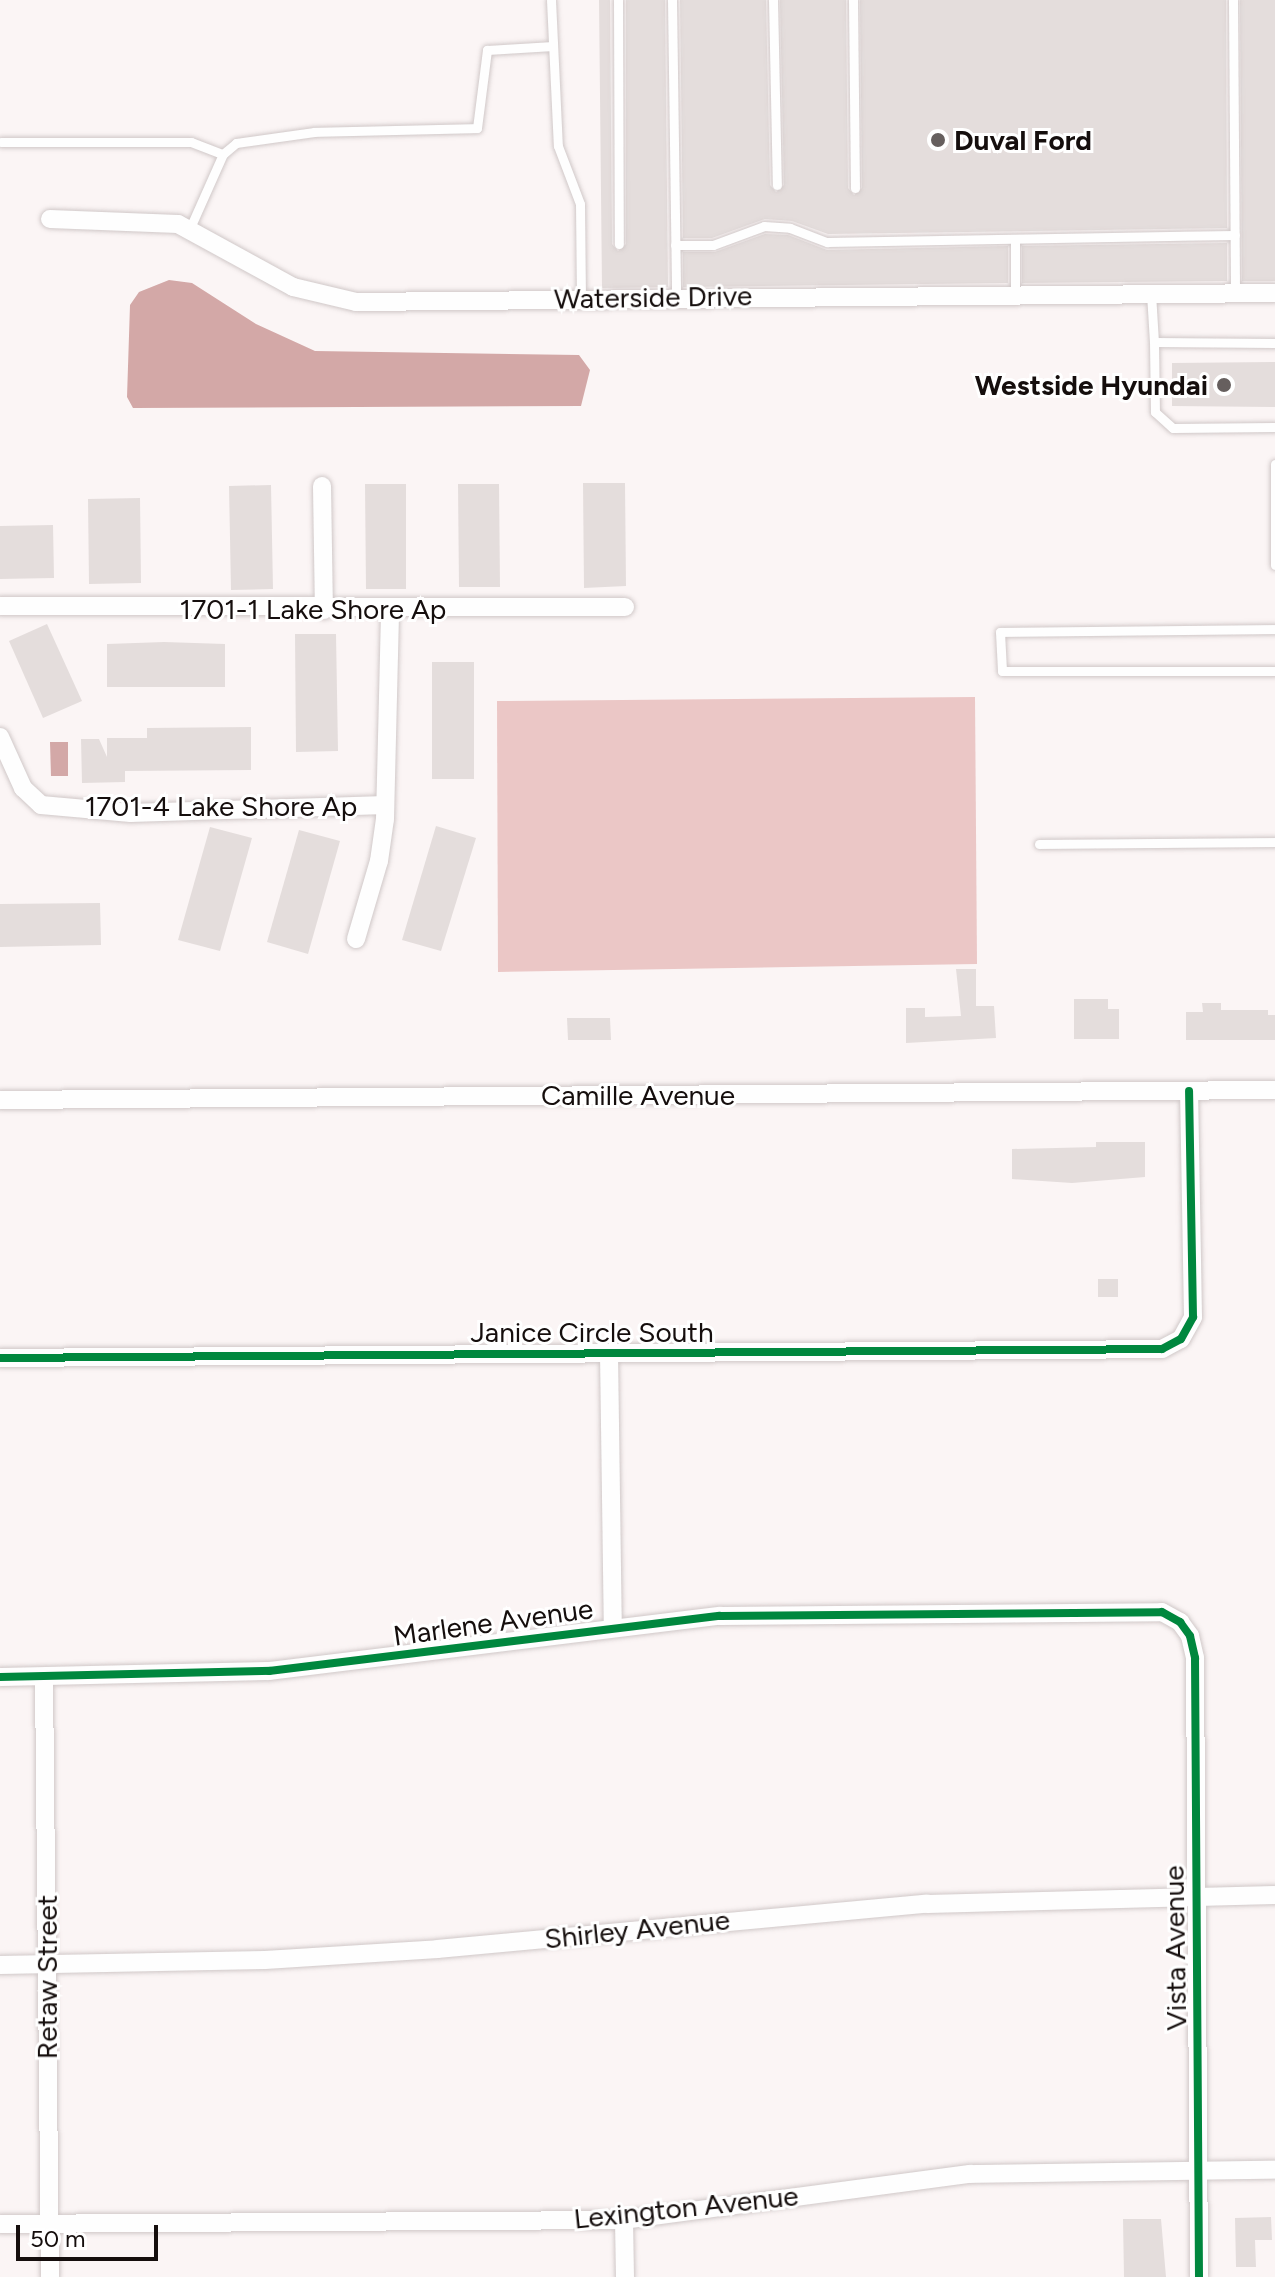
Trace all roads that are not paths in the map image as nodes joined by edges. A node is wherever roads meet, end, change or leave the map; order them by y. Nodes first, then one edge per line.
1 (551, 0) edge
2 (618, 0) edge
3 (672, 0) edge
4 (773, 0) edge
5 (853, 0) edge
6 (1233, 0) edge
7 (553, 46) junction
8 (1, 142) edge
9 (223, 154) junction
10 (777, 185) dead end
11 (855, 188) dead end
12 (50, 219) dead end
13 (190, 228) junction
14 (1235, 235) junction
15 (1015, 240) junction
16 (619, 244) dead end
17 (675, 245) junction
18 (1151, 293) junction
19 (1235, 293) junction
20 (1275, 293) edge
21 (1015, 295) junction
22 (676, 297) junction
23 (581, 298) junction
24 (1154, 342) junction
25 (1275, 343) edge
26 (1275, 427) edge
27 (1275, 464) edge
28 (322, 486) dead end
29 (1275, 565) edge
30 (0, 606) edge
31 (625, 607) dead end
32 (390, 609) junction
33 (324, 610) junction
34 (1275, 629) edge
35 (1275, 671) edge
36 (0, 737) edge
37 (385, 805) junction
38 (1275, 842) edge
39 (1039, 844) dead end
40 (356, 939) dead end
41 (1275, 1090) edge
42 (1189, 1091) junction
43 (0, 1100) edge
44 (609, 1353) junction
45 (0, 1358) edge
46 (1180, 1622) joint
47 (613, 1628) junction
48 (0, 1677) edge
49 (44, 1677) junction
50 (1196, 1895) junction
51 (1275, 1895) edge
52 (47, 1964) junction
53 (0, 1965) edge
54 (1199, 2170) junction
55 (1275, 2170) edge
56 (624, 2220) junction
57 (49, 2223) junction
58 (0, 2224) edge
59 (50, 2277) edge
60 (625, 2277) edge
61 (1199, 2277) edge

1 - 7 lane
2 - 16 lane
3 - 17 lane
4 - 10 lane
5 - 11 lane
6 - 14 lane
7 - 9 lane
7 - 23 lane
8 - 9 lane
9 - 13 lane
12 - 13 street, Waterside Drive
13 - 23 street, Waterside Drive
14 - 15 lane
14 - 19 lane
15 - 17 lane
15 - 21 lane
17 - 22 lane
18 - 19 street, Waterside Drive
18 - 21 street, Waterside Drive
18 - 24 lane
19 - 20 street, Waterside Drive
21 - 22 street, Waterside Drive
22 - 23 street, Waterside Drive
24 - 25 lane
24 - 26 lane
27 - 29 lane
28 - 33 street
30 - 33 street, 1701-1 Lake Shore Ap
31 - 32 street, 1701-1 Lake Shore Ap
32 - 33 street, 1701-1 Lake Shore Ap
32 - 37 street
34 - 35 lane
36 - 37 street, 1701-4 Lake Shore Ap
37 - 40 street
38 - 39 lane
41 - 42 street, Camille Avenue
42 - 43 street, Camille Avenue
42 - 44 street, Janice Circle South
44 - 45 street, Janice Circle South
44 - 47 street
46 - 47 street, Marlene Avenue
46 - 50 street, Vista Avenue
47 - 49 street, Marlene Avenue
48 - 49 street, Marlene Avenue
49 - 52 street, Retaw Street
50 - 51 street, Shirley Avenue
50 - 52 street, Shirley Avenue
50 - 54 street, Vista Avenue
52 - 53 street, Shirley Avenue
52 - 57 street, Retaw Street
54 - 55 street, Lexington Avenue
54 - 56 street, Lexington Avenue
54 - 61 street, Vista Avenue
56 - 57 street, Lexington Avenue
56 - 60 street
57 - 58 street, Lexington Avenue
57 - 59 street, Retaw Street

